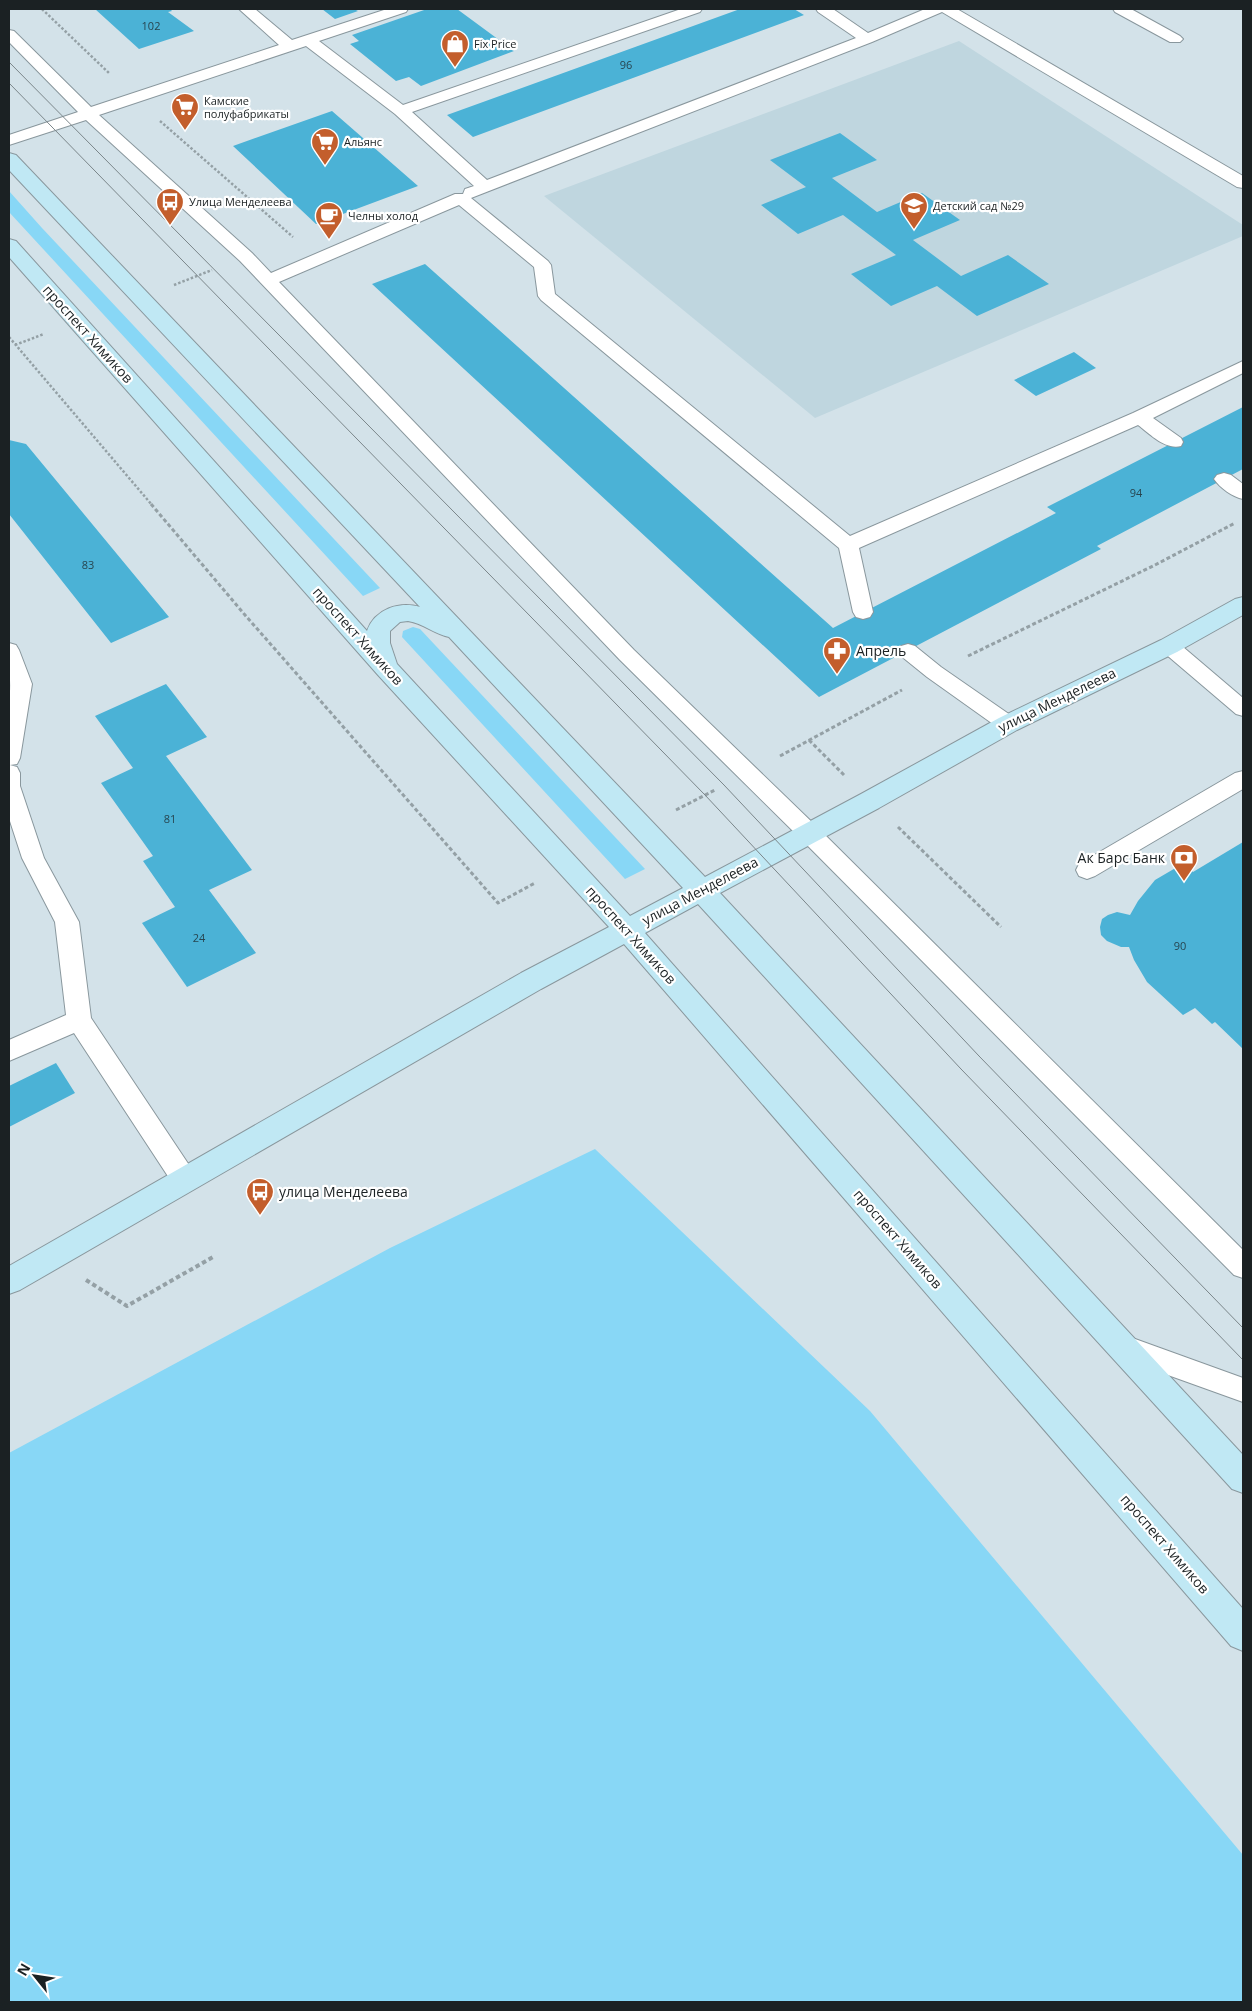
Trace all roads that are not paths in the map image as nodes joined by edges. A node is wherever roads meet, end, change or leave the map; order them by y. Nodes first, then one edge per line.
1 (246, 9) edge
2 (401, 9) edge
3 (695, 9) edge
4 (823, 9) edge
5 (937, 9) edge
6 (947, 9) edge
7 (1120, 9) edge
8 (9, 34) edge
9 (867, 39) junction
10 (1175, 39) dead end
11 (308, 40) junction
12 (290, 46) junction
13 (401, 111) junction
14 (89, 114) junction
15 (9, 140) edge
16 (9, 159) edge
17 (1243, 183) edge
18 (485, 187) junction
19 (461, 198) junction
20 (9, 245) edge
21 (269, 280) junction
22 (1243, 366) edge
23 (1140, 417) junction
24 (1174, 442) dead end
25 (1224, 479) dead end
26 (1243, 493) edge
27 (848, 546) junction
28 (1243, 605) edge
29 (863, 612) dead end
30 (469, 642) junction
31 (1169, 646) junction
32 (9, 650) edge
33 (908, 651) dead end
34 (387, 669) junction
35 (1243, 709) edge
36 (1008, 724) junction
37 (9, 758) edge
38 (9, 774) edge
39 (1243, 779) edge
40 (809, 833) junction
41 (1087, 870) dead end
42 (702, 890) junction
43 (627, 930) junction
44 (79, 1020) junction
45 (9, 1051) edge
46 (184, 1179) junction
47 (1243, 1267) edge
48 (9, 1281) edge
49 (1124, 1347) junction
50 (1243, 1390) edge
51 (1243, 1478) edge
52 (1243, 1634) edge

1 - 12 lane
2 - 11 lane
3 - 13 lane
4 - 9 lane
5 - 9 lane
6 - 17 lane
7 - 10 lane
8 - 14 lane
9 - 18 lane
11 - 12 lane
11 - 13 lane
12 - 14 lane
13 - 18 lane
14 - 15 lane
14 - 21 lane
16 - 30 main road
18 - 19 lane
19 - 21 lane
19 - 27 lane
20 - 34 main road, проспект Химиков
21 - 40 lane
22 - 23 lane
23 - 24 lane
23 - 27 lane
25 - 26 lane
27 - 29 lane
28 - 31 main road, улица Менделеева
30 - 34 main road
30 - 42 main road
31 - 35 lane
31 - 36 main road, улица Менделеева
32 - 37 lane
33 - 36 lane
34 - 43 main road, проспект Химиков
36 - 40 main road, улица Менделеева
38 - 44 lane
39 - 41 lane
40 - 42 main road, улица Менделеева
40 - 47 lane
42 - 43 main road, улица Менделеева
42 - 49 main road
43 - 46 main road, улица Менделеева
43 - 52 main road, проспект Химиков
44 - 45 lane
44 - 46 lane
46 - 48 main road, улица Менделеева
49 - 50 lane
49 - 51 main road

